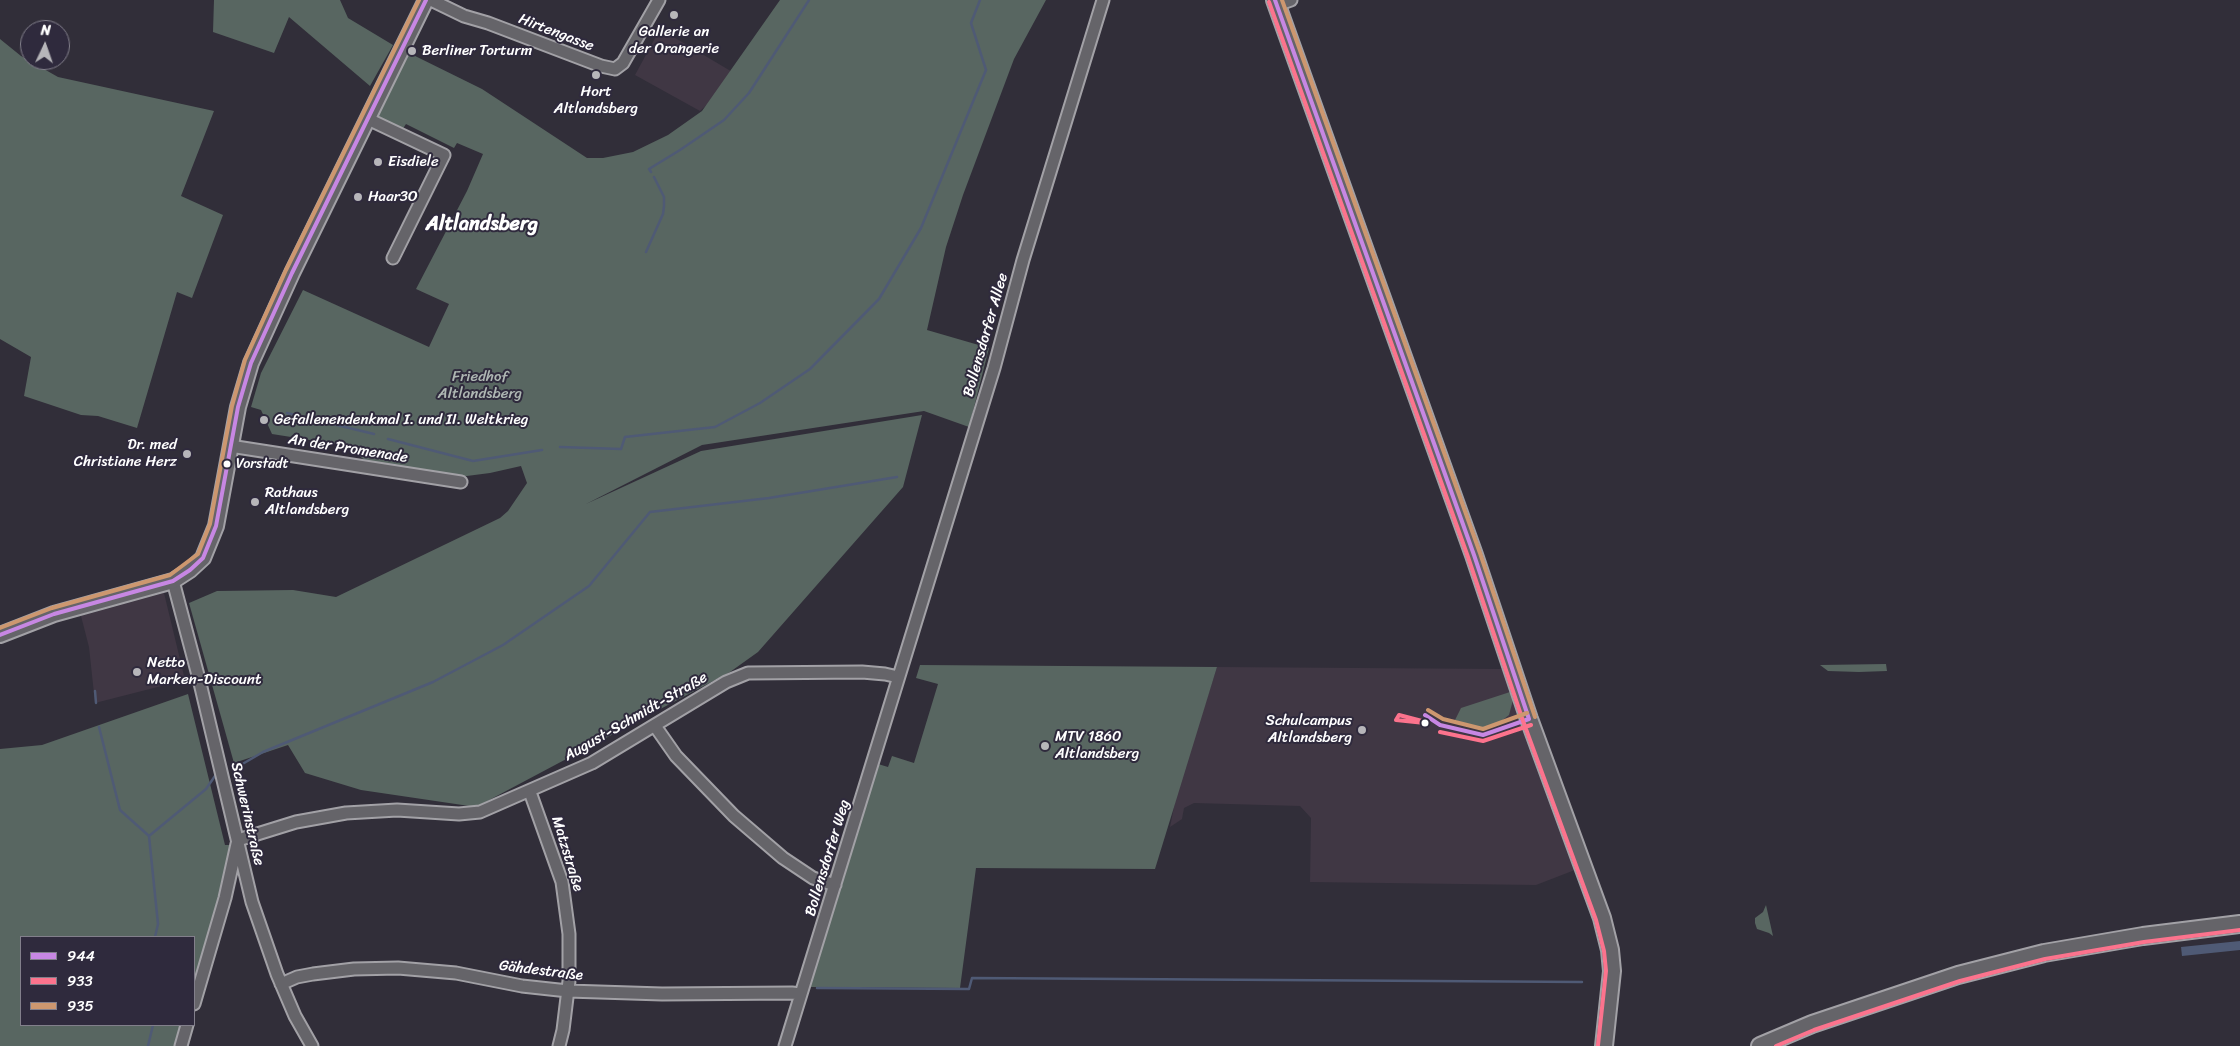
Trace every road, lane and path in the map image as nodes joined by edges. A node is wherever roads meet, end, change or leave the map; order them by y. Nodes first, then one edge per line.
1 (426, 0) edge
2 (431, 0) edge
3 (659, 0) edge
4 (1103, 0) edge
5 (1281, 2) edge
6 (368, 119) junction
7 (393, 258) dead end
8 (230, 446) junction
9 (461, 482) dead end
10 (173, 581) junction
11 (0, 635) edge
12 (898, 678) junction
13 (655, 726) junction
14 (530, 792) junction
15 (238, 840) junction
16 (835, 885) junction
17 (2240, 924) edge
18 (282, 984) junction
19 (568, 991) junction
20 (800, 994) junction
21 (195, 1000) edge
22 (187, 1026) edge
23 (181, 1046) edge
24 (312, 1046) edge
25 (559, 1046) edge
26 (785, 1046) edge
27 (1604, 1046) edge
28 (1760, 1046) edge

1 - 6 street
2 - 3 street, Hirtengasse
4 - 12 street, Bollensdorfer Allee
5 - 27 main road
6 - 7 street
6 - 8 street
8 - 9 street, An der Promenade
8 - 10 street
10 - 11 street
10 - 15 street, Schwerinstraße
12 - 13 street, August-Schmidt-Straße
12 - 16 street, Bollensdorfer Weg
13 - 14 street, August-Schmidt-Straße
13 - 16 street
14 - 15 street, August-Schmidt-Straße
14 - 19 street, Matzstraße
15 - 18 street, Schwerinstraße
15 - 21 street
16 - 20 street, Bollensdorfer Weg
17 - 28 main road
18 - 19 street, Gähdestraße
18 - 24 street, Schwerinstraße
19 - 20 street, Gähdestraße
19 - 25 street, Matzstraße
20 - 26 street, Bollensdorfer Weg
22 - 23 street

